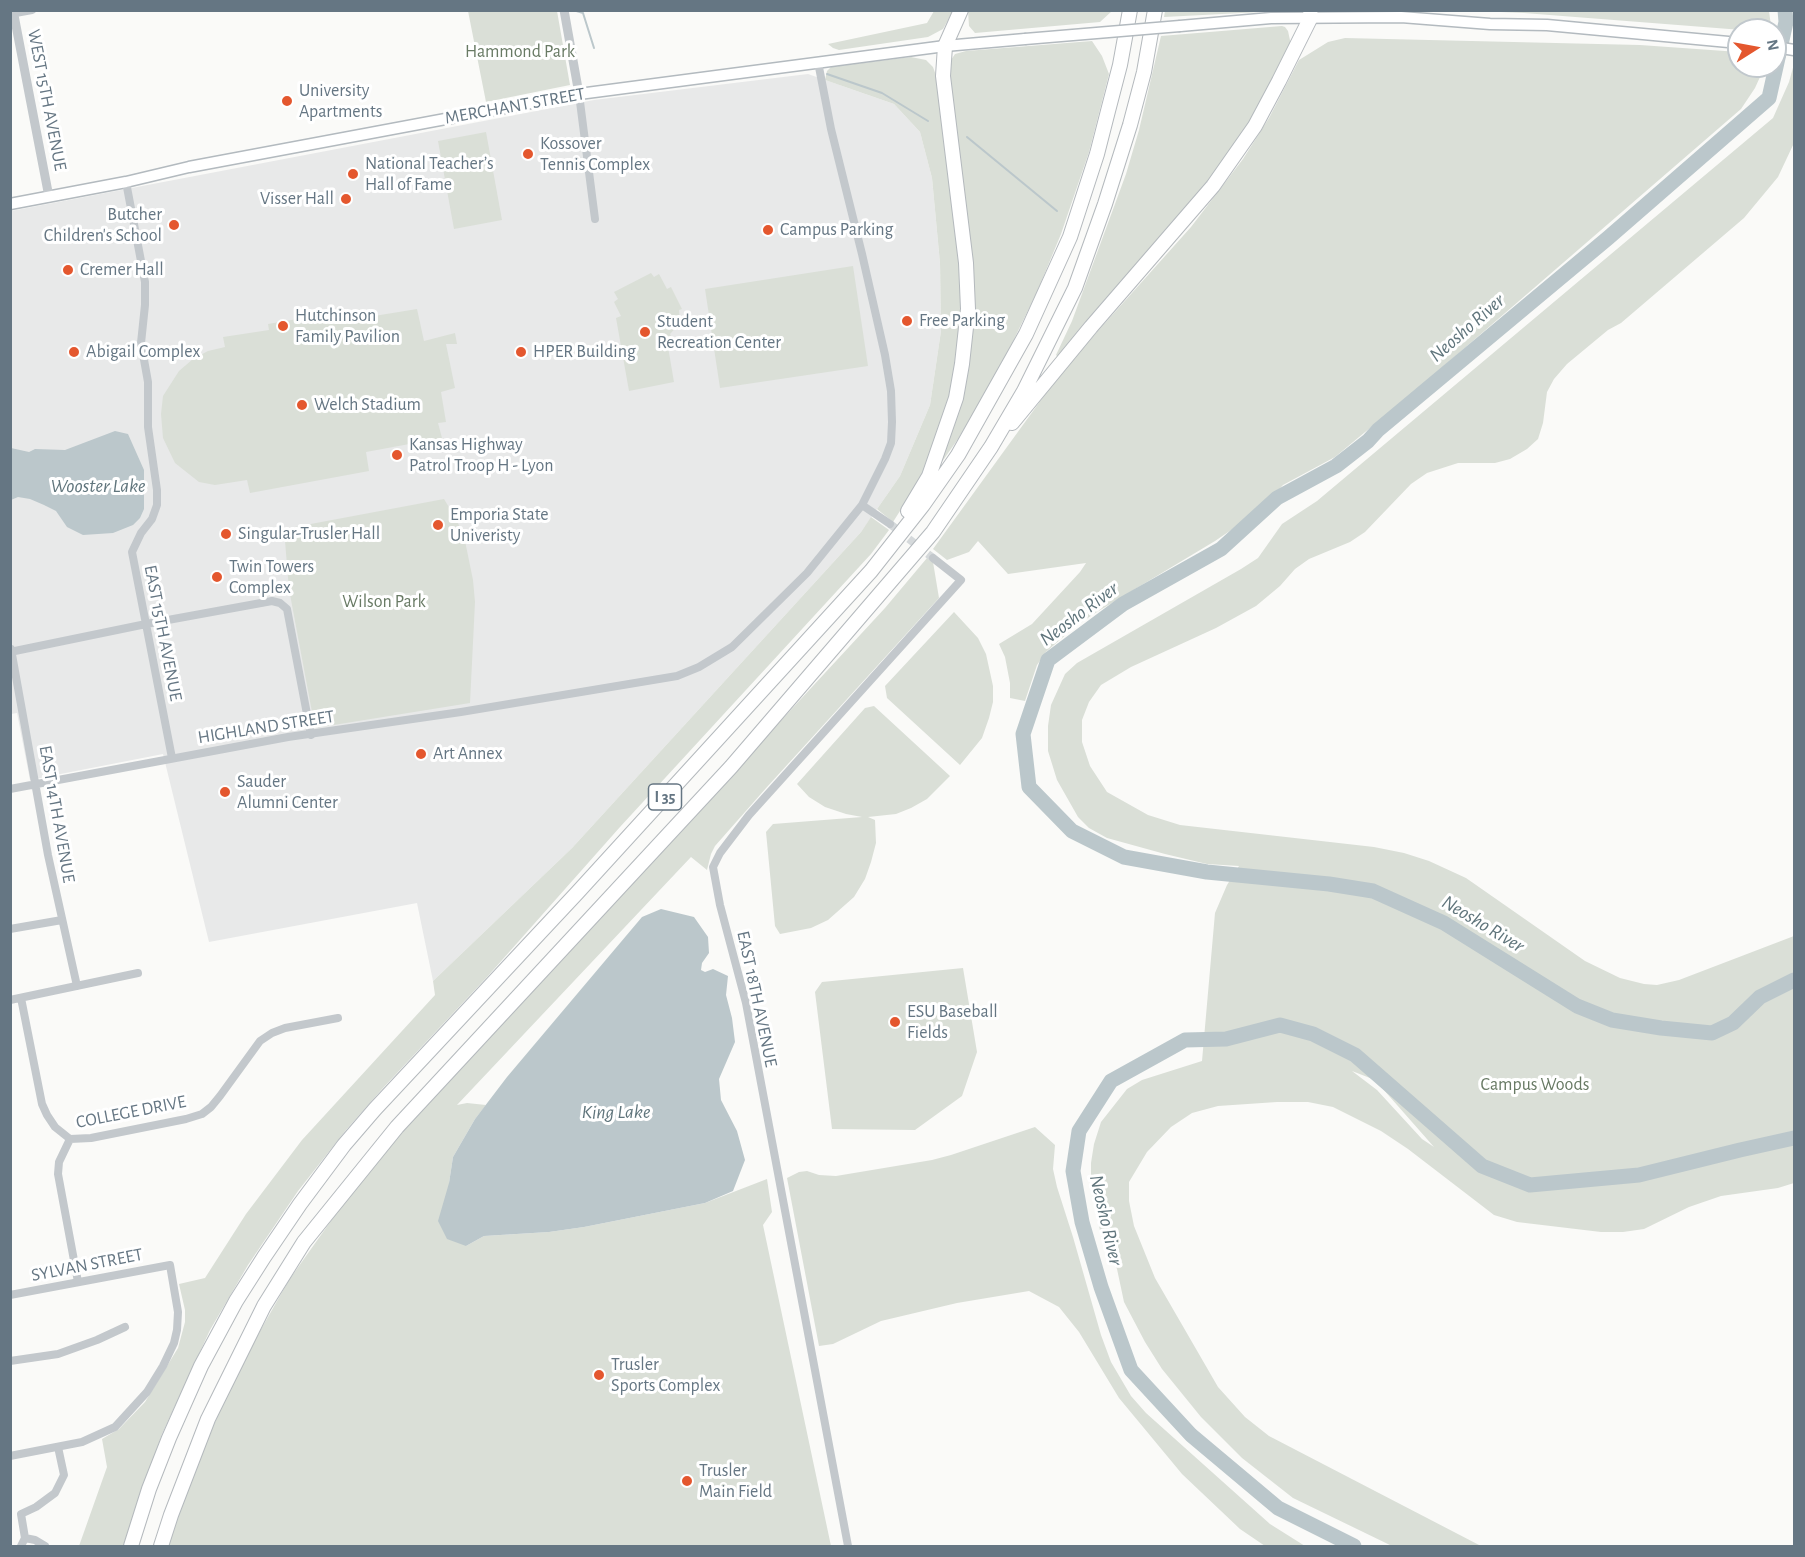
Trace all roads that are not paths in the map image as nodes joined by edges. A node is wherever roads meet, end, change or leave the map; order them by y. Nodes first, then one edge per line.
1 (32, 10) edge
2 (564, 10) edge
3 (960, 10) edge
4 (1130, 10) edge
5 (1155, 10) edge
6 (13, 13) edge
7 (1310, 14) edge
8 (1727, 41) edge
9 (945, 46) junction
10 (818, 62) junction
11 (579, 94) junction
12 (126, 182) junction
13 (49, 196) junction
14 (10, 204) edge
15 (595, 219) dead end
16 (991, 447) junction
17 (862, 505) junction
18 (890, 524) tunnel mouth
19 (882, 555) junction
20 (933, 558) tunnel mouth
21 (146, 624) junction
22 (11, 650) edge
23 (311, 735) junction
24 (172, 758) junction
25 (36, 784) junction
26 (10, 789) edge
27 (62, 920) junction
28 (10, 929) edge
29 (138, 973) dead end
30 (77, 986) junction
31 (21, 998) junction
32 (10, 1000) edge
33 (338, 1018) dead end
34 (70, 1139) junction
35 (78, 1282) junction
36 (10, 1295) edge
37 (124, 1327) dead end
38 (10, 1361) edge
39 (58, 1447) junction
40 (10, 1456) edge
41 (25, 1538) junction
42 (21, 1546) edge
43 (45, 1546) edge
44 (131, 1546) edge
45 (161, 1546) edge
46 (848, 1546) edge

1 - 6 street
2 - 11 street
3 - 9 highway
4 - 19 highway, I 35
5 - 16 highway, I 35
6 - 13 street, WEST 15TH AVENUE
7 - 8 main road, MERCHANT STREET
7 - 9 main road, MERCHANT STREET, bridge
7 - 16 highway
9 - 10 main road, MERCHANT STREET
9 - 19 highway
10 - 11 main road, MERCHANT STREET
10 - 17 street, HIGHLAND STREET
11 - 12 main road, MERCHANT STREET
11 - 15 street
12 - 13 main road, MERCHANT STREET
12 - 21 street, EAST 15TH AVENUE
13 - 14 main road, MERCHANT STREET
16 - 45 highway, I 35
17 - 18 street
17 - 23 street, HIGHLAND STREET
19 - 44 highway, I 35
20 - 46 street, EAST 18TH AVENUE
21 - 22 street
21 - 23 street
21 - 24 street, EAST 15TH AVENUE
22 - 25 street, EAST 14TH AVENUE
23 - 24 street, HIGHLAND STREET
24 - 25 street, HIGHLAND STREET
25 - 26 street, HIGHLAND STREET
25 - 27 street, EAST 14TH AVENUE
27 - 28 street
27 - 30 street, EAST 14TH AVENUE
29 - 30 street
30 - 31 street
31 - 32 street
31 - 34 street
33 - 34 street, COLLEGE DRIVE
34 - 35 street
35 - 36 street, SYLVAN STREET
35 - 39 street, SYLVAN STREET
37 - 38 street
39 - 40 street
39 - 41 street
41 - 42 street
41 - 43 street

